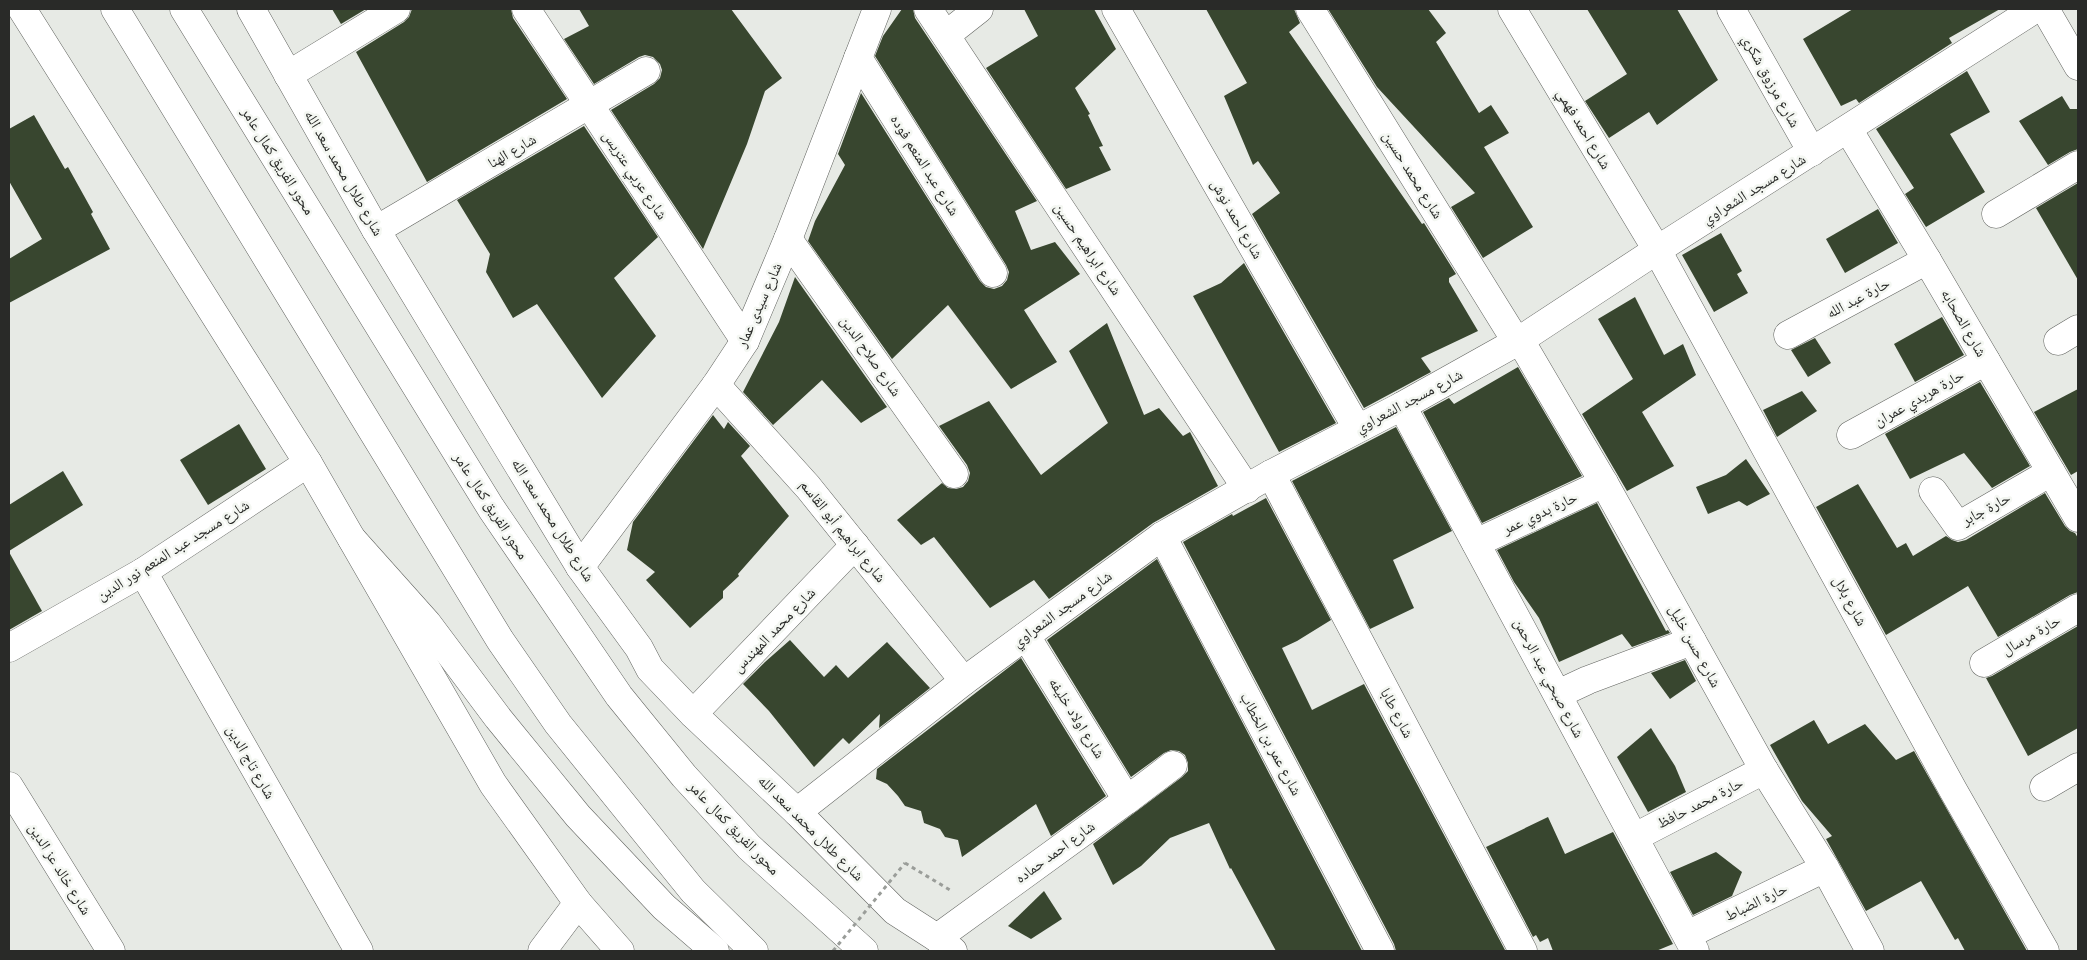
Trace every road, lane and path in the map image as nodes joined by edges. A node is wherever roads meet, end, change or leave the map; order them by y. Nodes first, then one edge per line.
1 (22, 9) edge
2 (116, 9) edge
3 (184, 9) edge
4 (251, 9) edge
5 (396, 9) edge
6 (526, 9) edge
7 (928, 9) edge
8 (979, 9) edge
9 (1116, 9) edge
10 (1310, 9) edge
11 (1512, 9) edge
12 (1731, 9) edge
13 (2034, 9) edge
14 (2045, 9) edge
15 (876, 10) edge
16 (946, 35) junction
17 (858, 58) junction
18 (2078, 66) edge
19 (646, 71) dead end
20 (288, 75) junction
21 (589, 106) junction
22 (1848, 130) junction
23 (1812, 152) junction
24 (2078, 165) edge
25 (1996, 214) dead end
26 (376, 230) junction
27 (788, 239) junction
28 (1657, 250) junction
29 (1927, 260) junction
30 (993, 273) dead end
31 (1788, 335) dead end
32 (1518, 340) junction
33 (745, 341) junction
34 (1986, 361) junction
35 (716, 385) junction
36 (1402, 406) junction
37 (1357, 428) junction
38 (1851, 435) dead end
39 (308, 463) junction
40 (2051, 472) junction
41 (954, 474) dead end
42 (1271, 474) junction
43 (1604, 483) junction
44 (1247, 488) junction
45 (1934, 491) dead end
46 (2078, 518) edge
47 (1162, 536) junction
48 (352, 539) junction
49 (1476, 543) junction
50 (855, 545) junction
51 (580, 567) junction
52 (144, 572) junction
53 (2078, 608) edge
54 (1026, 636) junction
55 (1692, 641) junction
56 (9, 648) edge
57 (1984, 663) dead end
58 (964, 681) junction
59 (1558, 694) junction
60 (693, 714) junction
61 (1173, 764) dead end
62 (2078, 768) edge
63 (1764, 770) junction
64 (9, 786) edge
65 (2044, 787) dead end
66 (1127, 800) junction
67 (797, 812) junction
68 (1635, 837) junction
69 (1825, 868) junction
70 (953, 892) dead end
71 (578, 903) junction
72 (1691, 943) edge
73 (945, 945) edge
74 (112, 951) edge
75 (359, 951) edge
76 (542, 951) edge
77 (620, 951) edge
78 (715, 951) edge
79 (754, 951) edge
80 (833, 951) edge
81 (864, 951) edge
82 (1380, 951) edge
83 (1524, 951) edge
84 (1870, 951) edge
85 (2045, 951) edge

1 - 39 main road
2 - 79 main road
3 - 81 main road, محور الفريق كمال عامر
4 - 20 main road, شارع طلال محمد سعد الله
5 - 20 main road
6 - 21 main road, شارع عربي عتريس
7 - 16 main road, شارع ابراهيم حسين
8 - 16 main road
9 - 37 main road, شارع احمد نوش
10 - 32 main road, شارع محمد حسين
11 - 28 main road, شارع احمد فهمي
12 - 23 main road, شارع مرزوق شكري
13 - 22 main road, شارع مسجد الشعراوي
14 - 18 main road
15 - 17 main road, شارع سيدى عمار
16 - 44 main road, شارع ابراهيم حسين
17 - 27 main road, شارع سيدى عمار
17 - 30 main road, شارع عبد المنعم فوده
19 - 21 main road, شارع الهنا
20 - 26 main road, شارع طلال محمد سعد الله
21 - 26 main road, شارع الهنا
21 - 33 main road, شارع عربي عتريس
22 - 23 main road, شارع مسجد الشعراوي
22 - 29 main road, شارع الصحابه
23 - 28 main road, شارع مسجد الشعراوي
24 - 25 main road
26 - 51 main road, شارع طلال محمد سعد الله
27 - 33 main road, شارع سيدى عمار
27 - 41 main road, شارع صلاح الدين
28 - 32 main road, شارع مسجد الشعراوي
28 - 85 main road, شارع بلال
29 - 31 main road, حارة عبد الله
29 - 34 main road, شارع الصحابه
32 - 36 main road, شارع مسجد الشعراوي
32 - 43 main road, شارع حسن خليل
33 - 35 main road, شارع سيدى عمار
34 - 38 main road, حارة هريدي عمران
34 - 40 main road, شارع الصحابه
35 - 50 main road, شارع ابراهيم أبو القاسم
35 - 51 main road, شارع سيدى عمار
36 - 37 main road, شارع مسجد الشعراوي
36 - 49 main road, شارع صبحي عبد الرحمن
37 - 42 main road, شارع مسجد الشعراوي
39 - 48 main road
39 - 52 main road, شارع مسجد عبد المنعم نور الدين
40 - 45 main road, حارة جابر
40 - 46 main road, شارع الصحابه
42 - 44 main road, شارع مسجد الشعراوي
42 - 83 main road, شارع طابا
43 - 49 main road, حارة بدوي عمر
43 - 55 main road, شارع حسن خليل
44 - 47 main road, شارع مسجد الشعراوي
47 - 54 main road, شارع مسجد الشعراوي
47 - 82 main road, شارع عمر بن الخطاب
48 - 71 main road
48 - 78 main road
49 - 59 main road, شارع صبحي عبد الرحمن
50 - 58 main road, شارع ابراهيم أبو القاسم
50 - 60 main road, شارع محمد المهندس
51 - 60 main road, شارع طلال محمد سعد الله
52 - 56 main road, شارع مسجد عبد المنعم نور الدين
52 - 75 main road, شارع تاج الدين
53 - 57 main road, حارة مرسال
54 - 58 main road, شارع مسجد الشعراوي
54 - 66 main road, شارع اولاد خليفه
55 - 59 main road
55 - 63 main road, شارع حسن خليل
58 - 67 main road, شارع مسجد الشعراوي
59 - 68 main road, شارع صبحي عبد الرحمن
60 - 67 main road, شارع طلال محمد سعد الله
61 - 66 main road, شارع احمد حماده
62 - 65 main road
63 - 68 main road, حارة محمد حافظ
63 - 69 main road, شارع حسن خليل
64 - 74 main road, شارع خالد عز الدين
66 - 73 main road, شارع احمد حماده
67 - 73 main road, شارع طلال محمد سعد الله
68 - 72 main road, شارع صبحي عبد الرحمن
69 - 72 main road, حارة الضباط
69 - 84 main road, شارع حسن خليل
70 - 80 path, bridge
71 - 76 main road
71 - 77 main road

